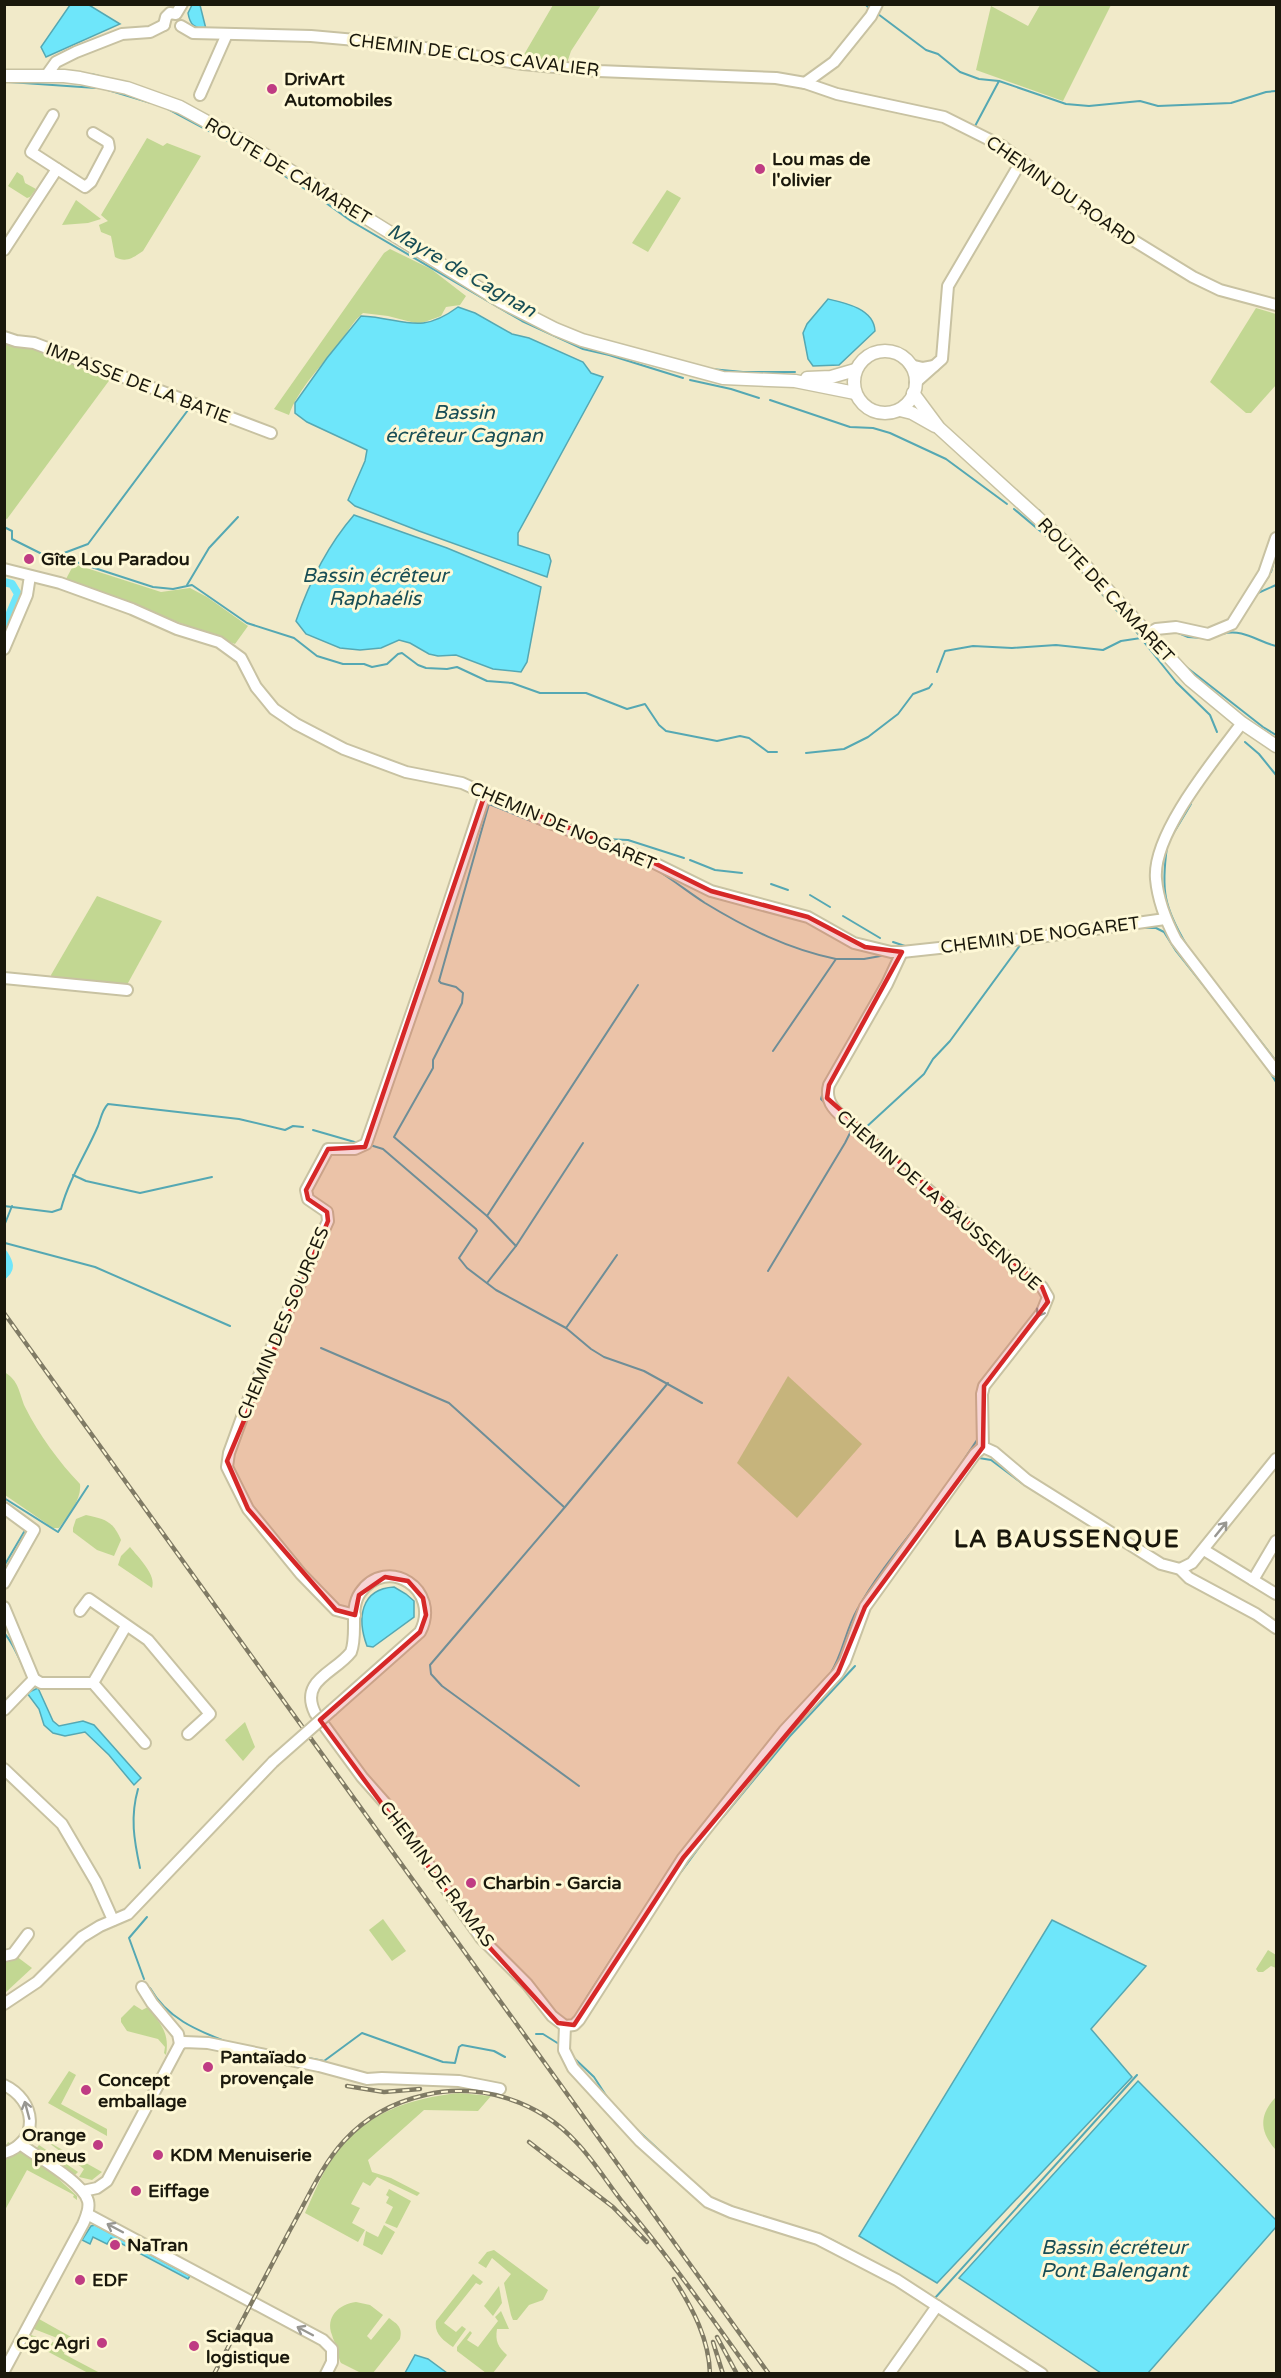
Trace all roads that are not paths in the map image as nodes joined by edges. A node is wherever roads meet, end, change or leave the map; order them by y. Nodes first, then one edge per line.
1 (877, 4) edge
2 (179, 9) edge
3 (165, 25) junction
4 (181, 26) junction
5 (227, 34) junction
6 (4, 76) edge
7 (46, 76) junction
8 (805, 82) junction
9 (200, 95) dead end
10 (53, 115) dead end
11 (93, 133) dead end
12 (1022, 160) junction
13 (57, 169) junction
14 (4, 250) edge
15 (1276, 305) edge
16 (4, 337) edge
17 (910, 365) junction
18 (937, 365) junction
19 (855, 370) junction
20 (795, 381) junction
21 (914, 388) junction
22 (855, 393) junction
23 (900, 410) junction
24 (939, 428) junction
25 (271, 433) dead end
26 (1276, 538) edge
27 (4, 569) edge
28 (30, 576) junction
29 (1153, 640) junction
30 (4, 649) edge
31 (1242, 723) junction
32 (1276, 746) edge
33 (485, 794) junction
34 (1165, 919) junction
35 (902, 952) junction
36 (4, 978) edge
37 (127, 990) dead end
38 (1276, 1071) edge
39 (982, 1447) junction
40 (1276, 1460) edge
41 (4, 1508) edge
42 (1276, 1541) edge
43 (1204, 1550) junction
44 (1180, 1569) junction
45 (1253, 1580) junction
46 (4, 1583) edge
47 (1275, 1589) edge
48 (4, 1607) edge
49 (80, 1611) dead end
50 (355, 1615) junction
51 (126, 1626) junction
52 (1276, 1628) edge
53 (34, 1680) junction
54 (93, 1683) junction
55 (4, 1710) edge
56 (188, 1734) dead end
57 (145, 1743) dead end
58 (4, 1769) edge
59 (113, 1920) junction
60 (28, 1934) dead end
61 (4, 1956) edge
62 (142, 1987) dead end
63 (4, 2004) edge
64 (565, 2026) junction
65 (180, 2043) junction
66 (4, 2085) edge
67 (500, 2089) dead end
68 (21, 2144) junction
69 (4, 2153) edge
70 (83, 2191) junction
71 (87, 2214) junction
72 (937, 2306) junction
73 (4, 2371) edge
74 (326, 2373) edge
75 (889, 2373) edge
76 (1042, 2373) edge

1 - 8 street
2 - 3 street
2 - 4 street
3 - 4 street, CHEMIN DE CLOS CAVALIER
3 - 7 street
4 - 5 street, CHEMIN DE CLOS CAVALIER
5 - 8 street, CHEMIN DE CLOS CAVALIER
5 - 9 street
6 - 7 main road, ROUTE DE CAMARET
7 - 20 main road, ROUTE DE CAMARET
8 - 12 street, CHEMIN DU ROARD
10 - 13 street
11 - 13 street
12 - 15 street, CHEMIN DU ROARD
12 - 18 street
13 - 14 street
16 - 25 street, IMPASSE DE LA BATIE
17 - 18 street
17 - 19 main road, ROUTE DE CAMARET
17 - 21 main road, ROUTE DE CAMARET
18 - 21 street
19 - 20 main road, ROUTE DE CAMARET
19 - 22 main road
20 - 22 main road, ROUTE DE CAMARET
21 - 23 main road
21 - 24 main road, ROUTE DE CAMARET
22 - 23 main road, ROUTE DE CAMARET
23 - 24 main road, ROUTE DE CAMARET
24 - 29 main road, ROUTE DE CAMARET
26 - 29 street
27 - 28 street, CHEMIN DE NOGARET
28 - 30 street
28 - 33 street, CHEMIN DE NOGARET
29 - 31 main road, ROUTE DE CAMARET
31 - 32 main road, ROUTE DE CAMARET
31 - 34 street
33 - 35 street, CHEMIN DE NOGARET
33 - 50 street, CHEMIN DES SOURCES
34 - 35 street, CHEMIN DE NOGARET
34 - 38 street
35 -> 39 street, CHEMIN DE LA BAUSSENQUE
36 - 37 street
39 - 44 street
39 - 64 street
43 -> 40 street
41 - 46 street
42 - 45 street
43 - 44 street
43 - 45 street
44 - 52 street
45 - 47 street
48 - 53 street
49 - 51 street
50 - 59 street, CHEMIN DE RAMAS, bridge
50 - 64 street, CHEMIN DE RAMAS
51 - 54 street
51 - 56 street
53 - 54 street
53 - 55 street
54 - 57 street
58 - 59 street
59 - 63 street, CHEMIN DE RAMAS
60 - 61 street
62 - 65 street
64 - 72 street
65 - 67 street
65 - 70 street
68 -> 66 street
68 - 69 street
68 - 70 street
70 - 71 street
71 - 73 street
74 -> 71 street
72 - 75 street
72 - 76 street

